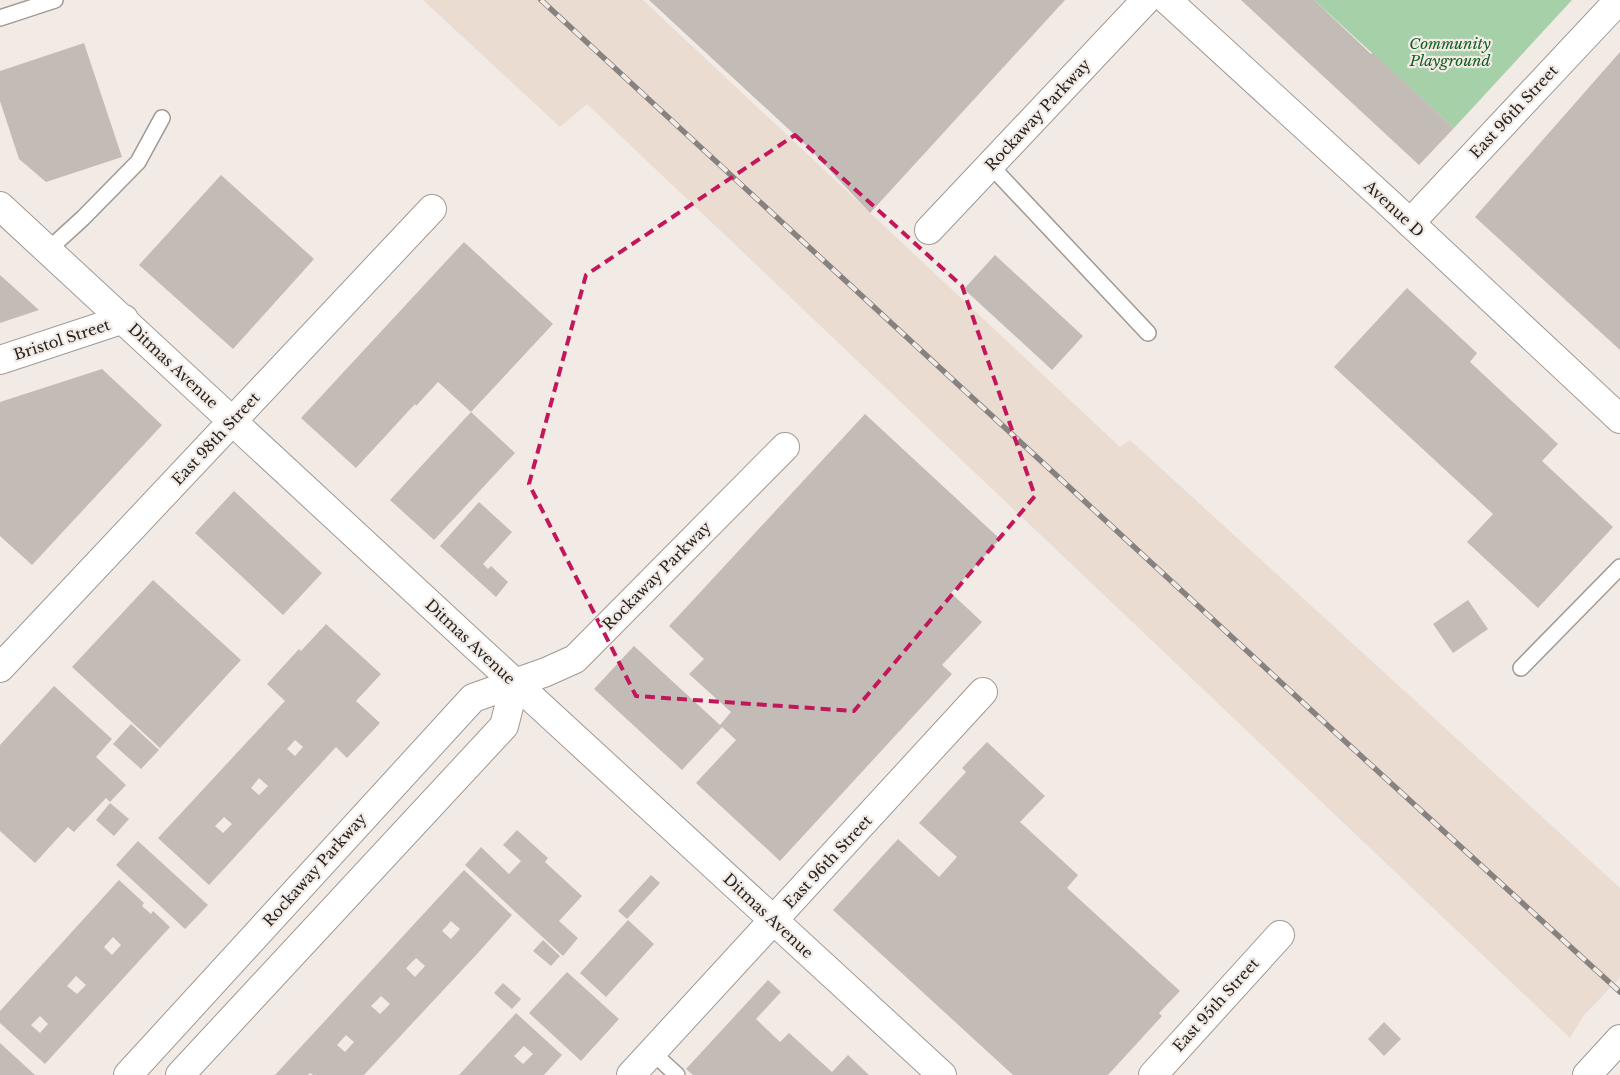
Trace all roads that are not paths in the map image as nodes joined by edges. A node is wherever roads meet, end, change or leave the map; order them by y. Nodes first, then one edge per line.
1 (56, 0) edge
2 (1146, 0) edge
3 (1167, 0) edge
4 (1619, 0) edge
5 (0, 18) edge
6 (162, 118) dead end
7 (990, 165) junction
8 (0, 206) edge
9 (432, 209) dead end
10 (1410, 223) junction
11 (929, 230) dead end
12 (48, 250) junction
13 (124, 319) junction
14 (1148, 332) dead end
15 (0, 360) edge
16 (1620, 419) edge
17 (232, 422) junction
18 (785, 447) dead end
19 (1620, 567) edge
20 (0, 668) edge
21 (1520, 668) dead end
22 (515, 683) junction
23 (983, 692) dead end
24 (774, 920) junction
25 (1280, 936) dead end
26 (1620, 1039) edge
27 (652, 1052) junction
28 (128, 1075) edge
29 (180, 1075) edge
30 (631, 1075) edge
31 (677, 1075) edge
32 (942, 1075) edge
33 (1153, 1075) edge
34 (1587, 1075) edge

1 - 5 lane
2 - 7 street, Rockaway Parkway
3 - 10 street, Avenue D
4 - 10 street, East 96th Street
6 - 12 lane
7 - 11 street, Rockaway Parkway
7 - 14 lane
8 - 12 street, Ditmas Avenue
9 - 17 street, East 98th Street
10 - 16 street, Avenue D
12 - 13 street, Ditmas Avenue
13 - 15 street, Bristol Street
13 - 17 street, Ditmas Avenue
17 - 20 street, East 98th Street
17 - 22 street, Ditmas Avenue
18 - 22 street, Rockaway Parkway
19 - 21 lane
22 - 24 street, Ditmas Avenue
22 - 28 street, Rockaway Parkway
22 - 29 street
23 - 24 street, East 96th Street
24 - 27 street, East 96th Street
24 - 32 street, Ditmas Avenue
25 - 33 street, East 95th Street
26 - 34 street
27 - 30 street, East 96th Street
27 - 31 lane

